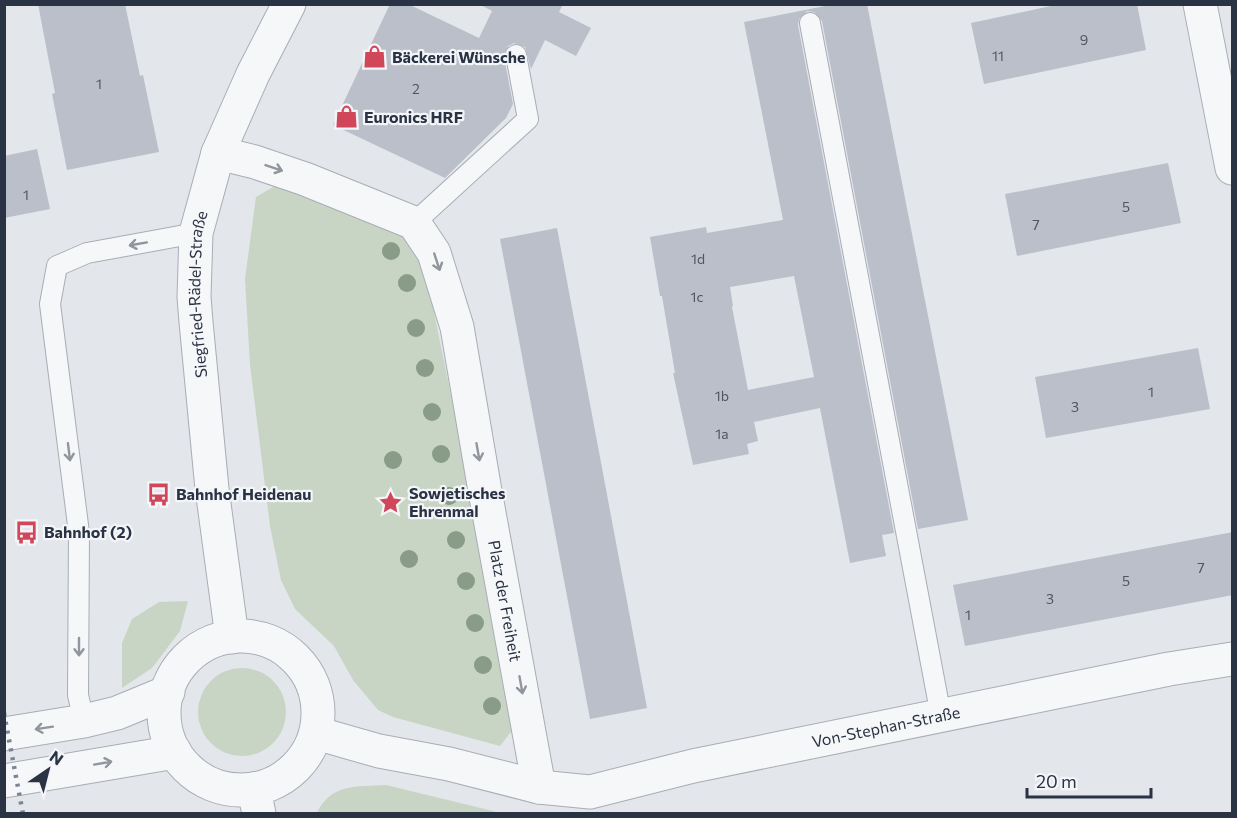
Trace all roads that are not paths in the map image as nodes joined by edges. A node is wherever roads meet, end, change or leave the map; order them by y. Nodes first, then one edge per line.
1 (289, 4) edge
2 (1200, 4) edge
3 (810, 23) dead end
4 (516, 55) dead end
5 (218, 153) junction
6 (1233, 168) edge
7 (414, 224) junction
8 (196, 233) junction
9 (232, 637) junction
10 (1233, 659) edge
11 (168, 692) junction
12 (940, 716) junction
13 (84, 721) junction
14 (316, 733) junction
15 (4, 734) edge
16 (175, 752) junction
17 (4, 781) edge
18 (539, 787) junction
19 (257, 801) edge

1 - 5 street, Siegfried-Rädel-Straße
2 - 6 street
3 - 12 lane
4 - 7 lane
5 -> 7 street
5 - 8 street, Siegfried-Rädel-Straße
7 -> 18 street, Platz der Freiheit
8 - 9 street, Siegfried-Rädel-Straße
8 -> 13 lane
9 - 11 street
9 - 14 street
10 - 12 street, Von-Stephan-Straße
11 - 13 street
11 - 16 street
12 - 18 street, Von-Stephan-Straße
13 -> 15 street
14 - 18 street
14 - 19 street
17 -> 16 street
16 - 19 street

